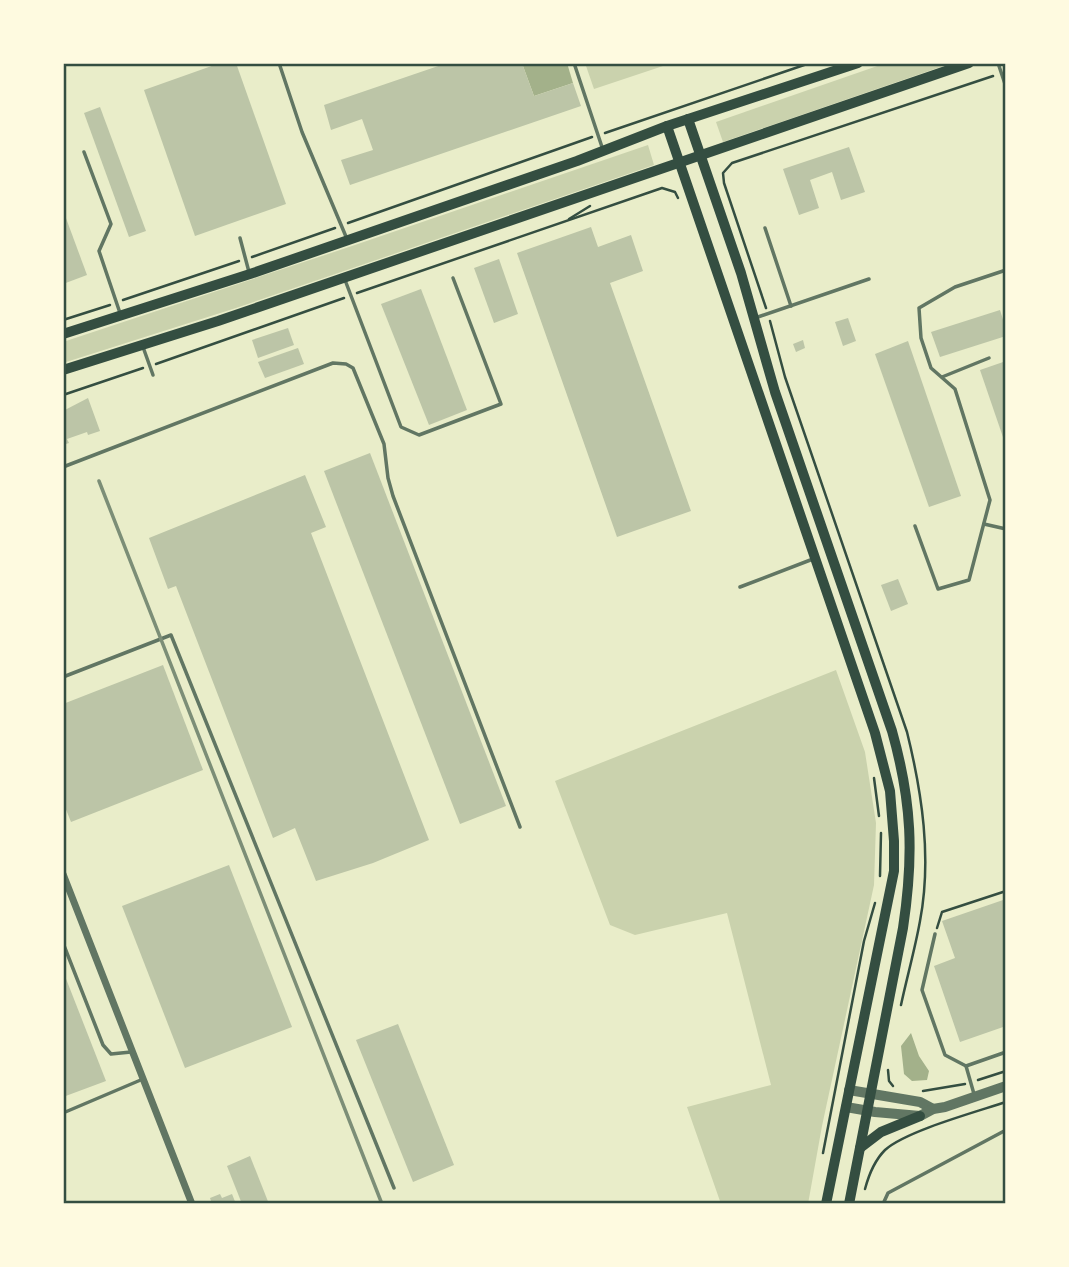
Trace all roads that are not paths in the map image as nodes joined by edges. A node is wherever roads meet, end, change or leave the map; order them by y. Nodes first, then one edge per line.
1 (279, 63) edge
2 (574, 63) edge
3 (858, 63) edge
4 (970, 63) edge
5 (998, 63) edge
6 (1006, 87) edge
7 (688, 118) junction
8 (667, 126) junction
9 (603, 151) junction
10 (84, 152) dead end
11 (701, 156) junction
12 (679, 163) junction
13 (765, 228) dead end
14 (240, 238) dead end
15 (348, 241) junction
16 (1006, 270) edge
17 (250, 274) junction
18 (344, 278) junction
19 (453, 278) dead end
20 (869, 279) dead end
21 (791, 306) junction
22 (121, 317) junction
23 (755, 318) junction
24 (63, 334) edge
25 (142, 345) junction
26 (989, 358) dead end
27 (63, 370) edge
28 (153, 375) dead end
29 (941, 377) junction
30 (63, 467) edge
31 (984, 524) junction
32 (915, 526) dead end
33 (1006, 529) edge
34 (815, 559) junction
35 (740, 587) dead end
36 (63, 677) edge
37 (520, 827) dead end
38 (64, 880) edge
39 (935, 934) road end
40 (63, 943) edge
41 (132, 1052) junction
42 (1006, 1052) edge
43 (967, 1066) junction
44 (143, 1079) junction
45 (1006, 1086) edge
46 (849, 1090) junction
47 (871, 1094) junction
48 (975, 1097) junction
49 (846, 1107) junction
50 (933, 1109) junction
51 (867, 1111) junction
52 (63, 1113) edge
53 (920, 1115) junction
54 (1006, 1130) edge
55 (860, 1148) junction
56 (394, 1188) dead end
57 (192, 1204) edge
58 (826, 1204) edge
59 (849, 1204) edge
60 (883, 1204) edge

1 - 15 lane
2 - 9 lane
3 - 7 main road
4 - 11 main road
5 - 6 lane
7 - 8 main road
7 - 11 main road
8 - 9 main road
8 - 12 main road
9 - 15 main road
10 - 22 lane
11 - 12 main road
11 - 23 main road
12 - 18 main road
12 - 34 main road
13 - 21 lane
14 - 17 lane
15 - 17 main road
16 - 29 lane
17 - 22 main road
18 - 19 lane
18 - 25 main road
20 - 21 lane
21 - 23 lane
22 - 24 main road
23 - 47 main road
25 - 27 main road
25 - 28 lane
26 - 29 lane
29 - 31 lane
30 - 37 lane
31 - 32 lane
31 - 33 lane
34 - 35 lane
34 - 46 main road
36 - 56 lane
38 - 41 street
39 - 43 lane
40 - 41 lane
41 - 44 street
42 - 43 lane
43 - 48 lane
44 - 52 lane
44 - 57 street
45 - 48 street
46 - 47 street
46 - 49 main road
47 - 50 street
47 - 51 main road
48 - 50 street
49 - 51 street
49 - 58 main road
50 - 53 street
51 - 53 street
51 - 55 main road
53 - 55 main road
54 - 60 lane
55 - 59 main road

